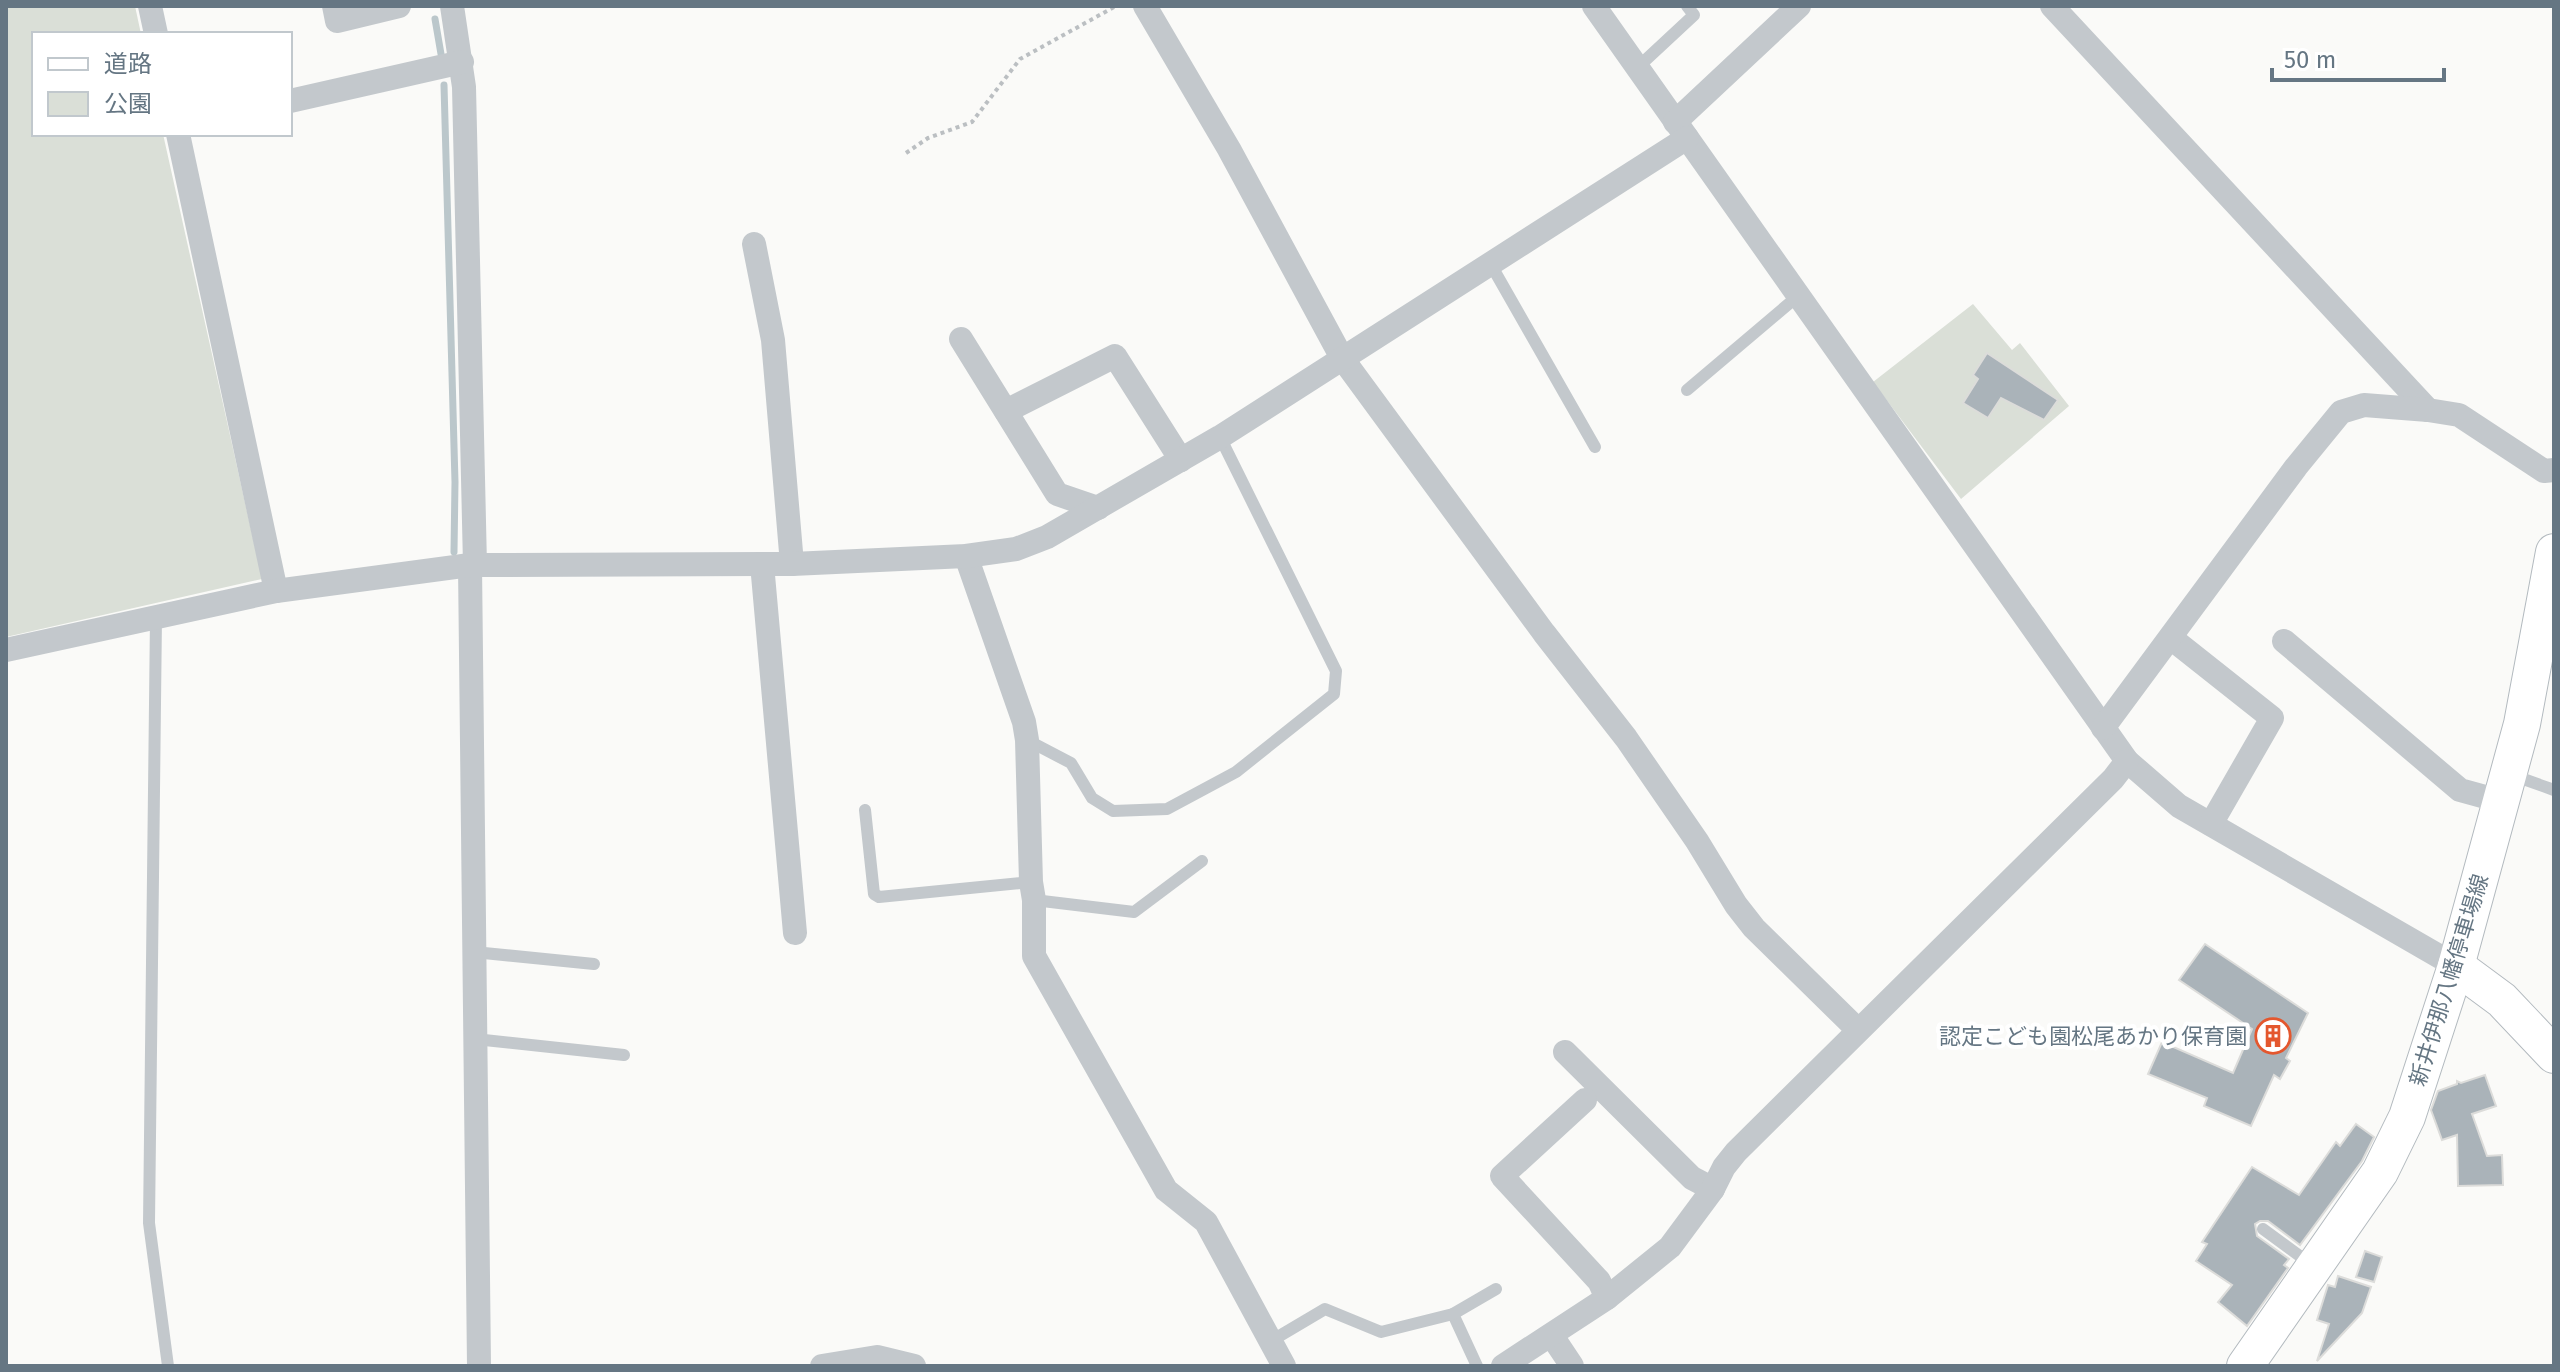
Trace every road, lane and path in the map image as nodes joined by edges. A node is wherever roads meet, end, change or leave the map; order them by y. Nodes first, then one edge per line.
1 (334, 6) edge
2 (399, 6) edge
3 (452, 6) edge
4 (1116, 6) edge
5 (1145, 6) edge
6 (1594, 6) edge
7 (1687, 6) edge
8 (1799, 6) edge
9 (2052, 6) edge
10 (462, 62) junction
11 (1637, 68) junction
12 (292, 101) edge
13 (1681, 130) junction
14 (178, 136) edge
15 (906, 153) dead end
16 (754, 244) dead end
17 (1490, 263) junction
18 (1798, 296) junction
19 (961, 339) dead end
20 (1342, 358) junction
21 (1687, 390) dead end
22 (2428, 410) junction
23 (1006, 411) junction
24 (1220, 437) junction
25 (1595, 447) dead end
26 (1181, 460) junction
27 (2554, 470) edge
28 (1098, 508) junction
29 (2554, 552) edge
30 (966, 556) junction
31 (762, 564) junction
32 (792, 564) junction
33 (473, 565) junction
34 (276, 591) junction
35 (156, 617) junction
36 (2171, 638) junction
37 (2284, 641) dead end
38 (6, 650) edge
39 (2103, 728) junction
40 (1027, 740) junction
41 (2127, 761) junction
42 (2504, 788) junction
43 (2554, 790) edge
44 (865, 810) dead end
45 (2211, 824) junction
46 (1202, 861) dead end
47 (1033, 891) junction
48 (795, 933) dead end
49 (474, 952) junction
50 (594, 964) dead end
51 (2456, 966) junction
52 (1858, 1030) junction
53 (475, 1039) junction
54 (1565, 1052) dead end
55 (624, 1055) dead end
56 (2554, 1055) edge
57 (1585, 1100) dead end
58 (1713, 1189) junction
59 (2263, 1229) dead end
60 (2314, 1267) junction
61 (1496, 1289) dead end
62 (1607, 1298) junction
63 (1453, 1314) junction
64 (1552, 1336) junction
65 (1271, 1341) junction
66 (168, 1366) edge
67 (479, 1366) edge
68 (822, 1366) edge
69 (914, 1366) edge
70 (1284, 1366) edge
71 (1477, 1366) edge
72 (1503, 1366) edge
73 (1572, 1366) edge
74 (2245, 1366) edge

1 - 2 street
3 - 10 street
4 - 15 path
5 - 20 street
6 - 11 street
7 - 11 lane
8 - 13 street
9 - 22 street
10 - 12 street
10 - 33 street
11 - 13 street
13 - 17 street
13 - 18 street
14 - 34 street
16 - 32 street
17 - 20 street
17 - 25 lane
18 - 21 lane
18 - 39 street
19 - 23 street
20 - 24 street
20 - 52 street
22 - 27 street
22 - 36 street
23 - 26 street
23 - 28 street
24 - 26 street
24 - 40 lane
26 - 28 street
28 - 30 street
29 - 42 main road, 新井伊那八幡停車場線
30 - 32 street
30 - 40 street
31 - 32 street
31 - 33 street
31 - 48 street
33 - 34 street
33 - 49 street
34 - 35 street
35 - 38 street
35 - 66 lane
36 - 39 street
36 - 45 street
37 - 42 street
39 - 41 street
40 - 47 street
41 - 45 street
41 - 52 street
42 - 43 lane
42 - 51 main road, 新井伊那八幡停車場線
44 - 47 lane
45 - 51 street
46 - 47 lane
47 - 65 street
49 - 50 lane
49 - 53 street
51 - 56 main road
51 - 60 main road, 新井伊那八幡停車場線
52 - 58 street
53 - 55 lane
53 - 67 street
54 - 58 street
57 - 62 street
58 - 62 street
59 - 60 lane
60 - 74 main road, 新井伊那八幡停車場線
61 - 63 lane
62 - 64 street
63 - 65 lane
63 - 71 lane
64 - 72 street
64 - 73 street
65 - 70 street
68 - 69 street

